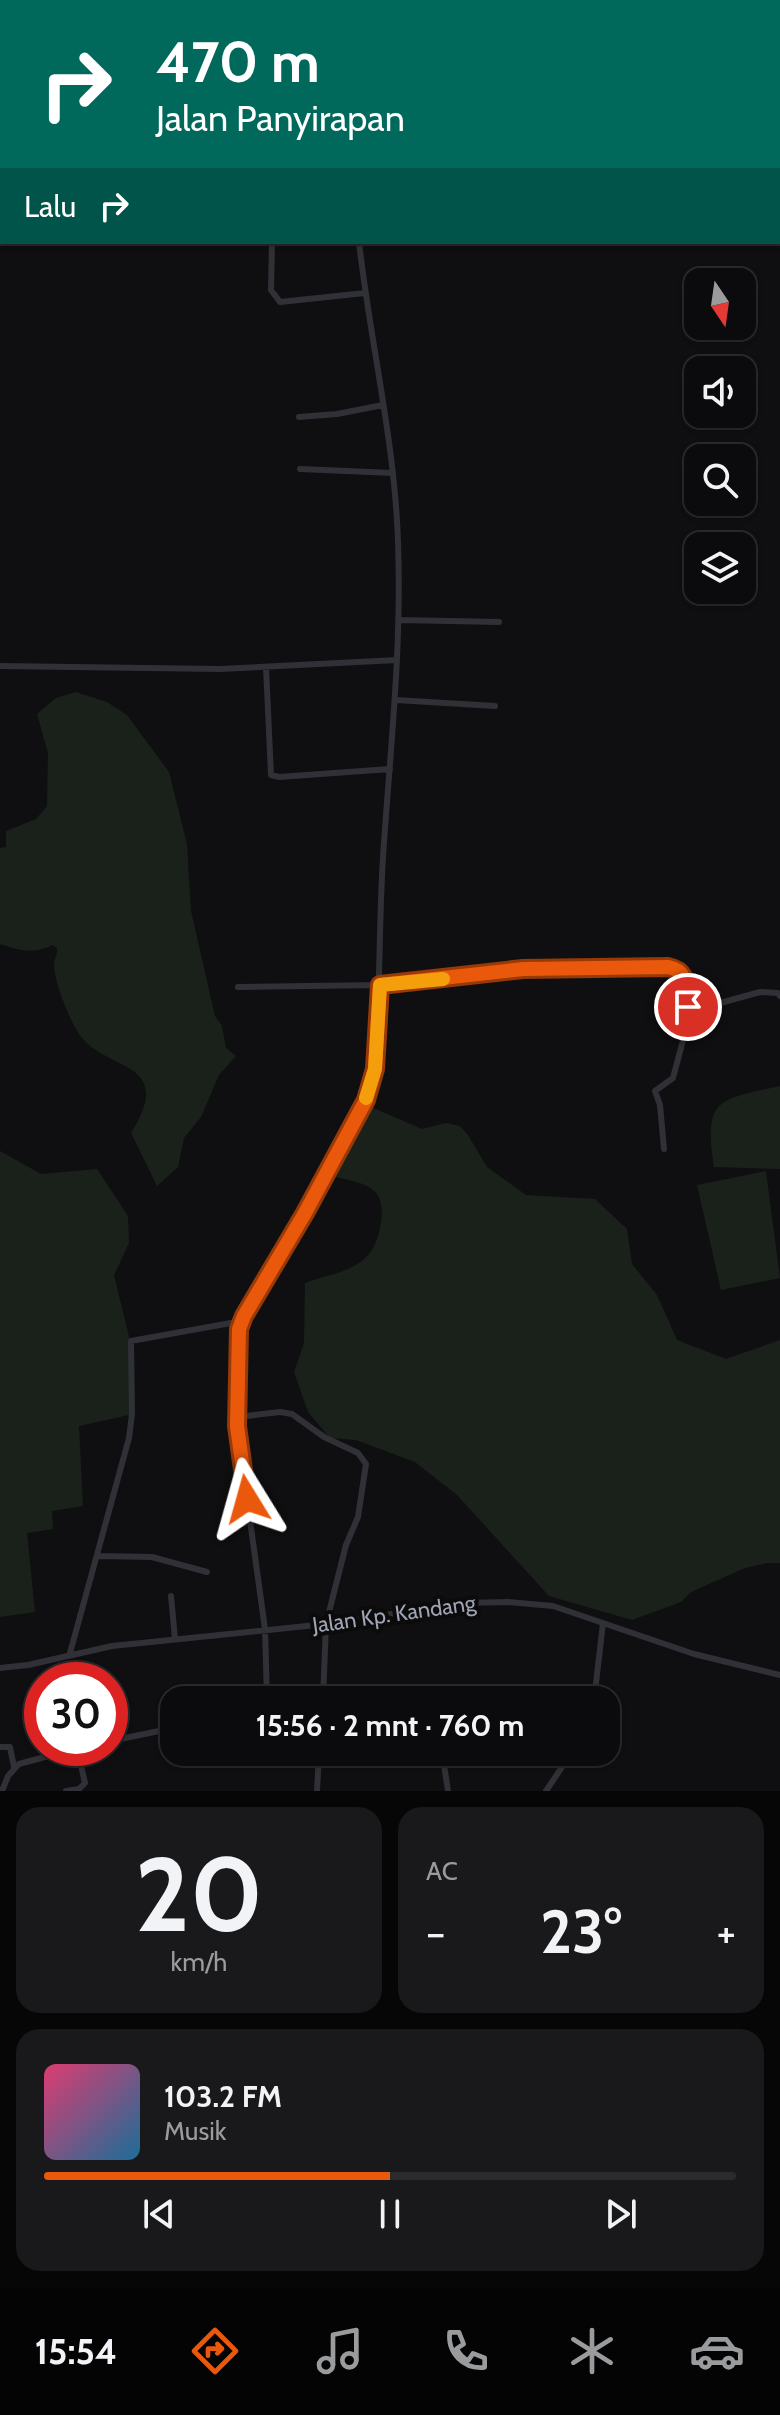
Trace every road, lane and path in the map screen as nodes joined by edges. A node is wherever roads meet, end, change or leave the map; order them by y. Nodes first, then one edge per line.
1 (272, 244) edge
2 (359, 244) edge
3 (365, 293) junction
4 (383, 405) junction
5 (299, 417) dead end
6 (300, 469) dead end
7 (393, 473) junction
8 (399, 620) junction
9 (499, 622) dead end
10 (397, 660) junction
11 (0, 666) edge
12 (266, 667) junction
13 (396, 700) junction
14 (495, 706) dead end
15 (390, 769) junction
16 (380, 985) junction
17 (238, 987) dead end
18 (779, 994) edge
19 (691, 1010) junction
20 (664, 1149) dead end
21 (242, 1321) junction
22 (238, 1417) junction
23 (98, 1556) junction
24 (207, 1572) dead end
25 (171, 1596) dead end
26 (603, 1623) junction
27 (326, 1624) junction
28 (265, 1629) junction
29 (175, 1639) junction
30 (70, 1653) junction
31 (0, 1668) edge
32 (780, 1675) edge
33 (267, 1686) edge
34 (324, 1686) edge
35 (596, 1686) edge
36 (160, 1731) edge
37 (128, 1737) edge
38 (0, 1747) edge
39 (24, 1761) edge
40 (82, 1766) edge
41 (318, 1766) edge
42 (444, 1766) edge
43 (563, 1766) edge
44 (14, 1767) junction
45 (2, 1791) edge
46 (66, 1791) edge
47 (317, 1791) edge
48 (448, 1791) edge
49 (546, 1791) edge

1 - 3 street
2 - 3 street
3 - 4 street
4 - 5 street
4 - 7 street
6 - 7 street
7 - 8 street
8 - 9 street
8 - 10 street
10 - 12 street
10 - 13 street
11 - 12 street
12 - 15 street
13 - 14 street
13 - 15 street
15 - 16 street
16 - 17 street
16 - 19 street
16 - 21 street
18 - 19 street
19 - 20 street
21 - 22 street
21 - 23 street
22 - 27 street
22 - 28 street
23 - 24 street
23 - 30 street
25 - 29 street
26 - 27 street, Jalan Kp. Kandang
26 - 32 street, Jalan Kp. Kandang
26 - 35 street
27 - 28 street, Jalan Kp. Kandang
27 - 34 street
28 - 29 street, Jalan Kp. Kandang
28 - 33 street
29 - 30 street, Jalan Kp. Kandang
30 - 31 street, Jalan Kp. Kandang
36 - 37 street
38 - 44 street
39 - 44 street
40 - 46 street
41 - 47 street
42 - 48 street
43 - 49 street
44 - 45 street

